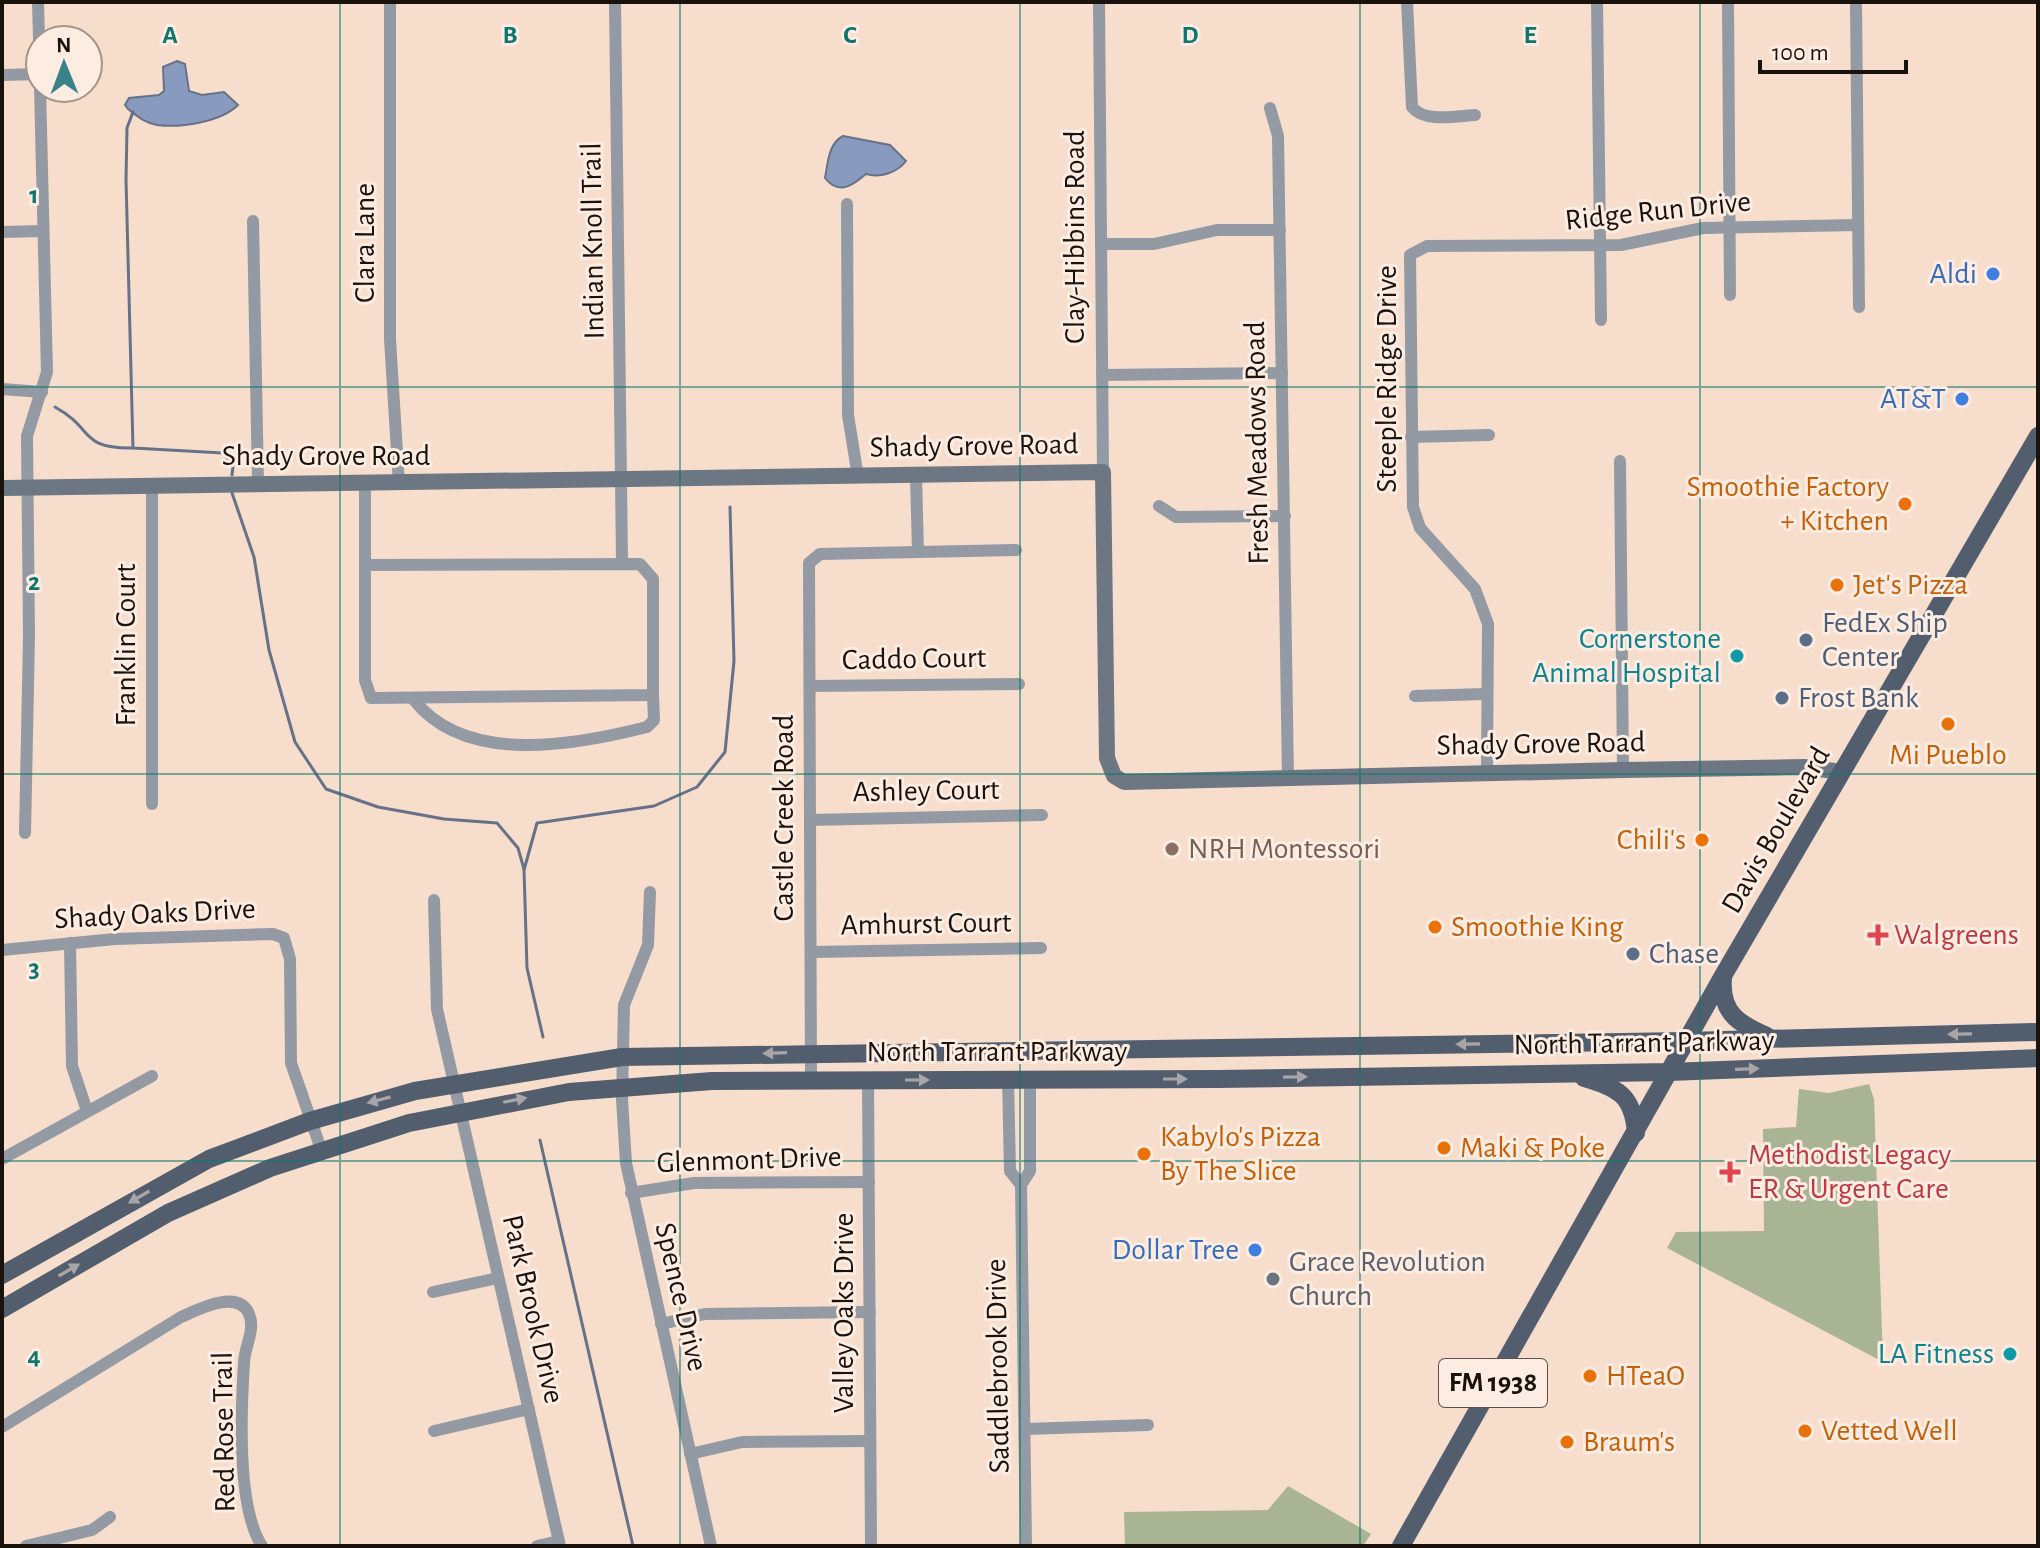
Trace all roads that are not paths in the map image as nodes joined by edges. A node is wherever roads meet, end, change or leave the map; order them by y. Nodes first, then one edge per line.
1 (38, 2) edge
2 (390, 2) edge
3 (615, 2) edge
4 (1099, 2) edge
5 (1407, 2) edge
6 (1597, 2) edge
7 (1728, 2) edge
8 (1856, 2) edge
9 (39, 24) edge
10 (2, 75) edge
11 (24, 75) edge
12 (40, 104) edge
13 (1270, 108) dead end
14 (1475, 115) dead end
15 (847, 204) dead end
16 (253, 221) dead end
17 (1858, 225) junction
18 (1730, 226) junction
19 (1280, 230) junction
20 (43, 231) junction
21 (2, 232) edge
22 (1101, 244) junction
23 (1600, 246) junction
24 (1416, 250) joint
25 (1730, 295) dead end
26 (1859, 307) dead end
27 (1601, 320) dead end
28 (1282, 373) junction
29 (1102, 375) junction
30 (2, 389) edge
31 (42, 392) junction
32 (1489, 435) dead end
33 (2038, 436) edge
34 (1411, 437) junction
35 (1620, 461) dead end
36 (1103, 472) junction
37 (916, 476) junction
38 (858, 477) junction
39 (622, 480) junction
40 (258, 484) junction
41 (365, 484) junction
42 (399, 484) junction
43 (152, 485) junction
44 (27, 487) junction
45 (2, 488) edge
46 (1159, 506) dead end
47 (1285, 516) junction
48 (1016, 550) dead end
49 (918, 552) junction
50 (622, 561) junction
51 (365, 565) junction
52 (1019, 684) dead end
53 (810, 686) junction
54 (1486, 694) junction
55 (653, 695) junction
56 (1415, 696) dead end
57 (414, 700) junction
58 (1623, 770) junction
59 (1842, 772) junction
60 (1487, 773) junction
61 (1288, 779) junction
62 (152, 804) dead end
63 (1042, 815) dead end
64 (810, 820) junction
65 (25, 833) dead end
66 (650, 892) dead end
67 (434, 900) dead end
68 (70, 943) junction
69 (1041, 948) dead end
70 (2, 950) edge
71 (811, 952) junction
72 (1724, 974) junction
73 (2038, 1032) edge
74 (1774, 1039) junction
75 (1686, 1041) junction
76 (1217, 1047) junction
77 (968, 1051) junction
78 (811, 1052) junction
79 (622, 1057) junction
80 (2038, 1058) edge
81 (1669, 1072) junction
82 (1566, 1073) junction
83 (152, 1076) dead end
84 (1008, 1079) junction
85 (1217, 1079) junction
86 (811, 1080) junction
87 (868, 1080) junction
88 (1030, 1080) junction
89 (455, 1084) junction
90 (622, 1086) junction
91 (87, 1111) junction
92 (461, 1111) junction
93 (310, 1121) junction
94 (1636, 1133) junction
95 (1010, 1142) junction
96 (1030, 1142) junction
97 (321, 1149) junction
98 (2, 1159) edge
99 (869, 1182) junction
100 (1021, 1185) junction
101 (631, 1193) junction
102 (2, 1275) edge
103 (498, 1278) junction
104 (433, 1292) dead end
105 (2, 1309) edge
106 (870, 1312) junction
107 (661, 1324) junction
108 (529, 1409) junction
109 (1148, 1425) dead end
110 (2, 1427) edge
111 (1025, 1429) junction
112 (434, 1431) dead end
113 (870, 1441) junction
114 (690, 1454) junction
115 (110, 1517) dead end
116 (560, 1543) edge
117 (26, 1546) edge
118 (262, 1546) edge
119 (537, 1546) edge
120 (711, 1546) edge
121 (871, 1546) edge
122 (1026, 1546) edge
123 (1401, 1546) edge

1 - 9 street
2 - 42 street, Clara Lane
3 - 39 street, Indian Knoll Trail
4 - 22 street, Clay-Hibbins Road
5 - 14 street
6 - 23 street
7 - 18 street
8 - 17 street
10 - 11 street
12 - 20 street
13 - 19 street, Fresh Meadows Road
15 - 38 street
16 - 40 street
17 - 18 street, Ridge Run Drive
17 - 26 street
18 - 23 street, Ridge Run Drive
18 - 25 street
19 - 22 street
19 - 28 street, Fresh Meadows Road
20 - 21 street
20 - 31 street
22 - 29 street, Clay-Hibbins Road
23 - 24 street, Ridge Run Drive
23 - 27 street
24 - 34 street, Steeple Ridge Drive
28 - 29 street
28 - 47 street, Fresh Meadows Road
29 - 36 street, Clay-Hibbins Road
30 - 31 street
31 - 44 street
32 - 34 street
33 - 59 main road, Davis Boulevard / FM 1938
34 - 54 street, Steeple Ridge Drive
35 - 58 street
36 - 37 street, Shady Grove Road
36 - 61 street, Shady Grove Road
37 - 38 street, Shady Grove Road
37 - 49 street
38 - 39 street, Shady Grove Road
39 - 42 street, Shady Grove Road
39 - 50 street, Indian Knoll Trail
40 - 41 street, Shady Grove Road
40 - 43 street, Shady Grove Road
41 - 42 street, Shady Grove Road
41 - 51 street
43 - 44 street, Shady Grove Road
43 - 62 street, Franklin Court
44 - 45 street, Shady Grove Road
44 - 65 street
46 - 47 street
47 - 61 street, Fresh Meadows Road
48 - 49 street
49 - 53 street, Castle Creek Road
50 - 51 street
50 - 55 street
51 - 57 street
52 - 53 street, Caddo Court
53 - 64 street, Castle Creek Road
54 - 56 street
54 - 60 street, Steeple Ridge Drive
55 - 57 street
55 - 57 street
58 - 59 street, Shady Grove Road
58 - 60 street, Shady Grove Road
59 - 72 main road, Davis Boulevard / FM 1938
60 - 61 street, Shady Grove Road
63 - 64 street, Ashley Court
64 - 71 street, Castle Creek Road
66 - 79 street, Spence Drive
67 - 89 street, Park Brook Drive
68 - 70 street, Shady Oaks Drive
68 - 91 street
68 - 93 street, Shady Oaks Drive
69 - 71 street, Amhurst Court
71 - 78 street, Castle Creek Road
72 - 74 main road
72 - 75 main road, Davis Boulevard / FM 1938
73 -> 74 main road, North Tarrant Parkway
74 - 75 main road, North Tarrant Parkway
75 -> 76 main road, North Tarrant Parkway
75 - 81 main road, Davis Boulevard / FM 1938
76 - 77 main road, North Tarrant Parkway
76 - 85 main road
77 - 78 main road, North Tarrant Parkway
77 - 87 main road
78 -> 79 main road, North Tarrant Parkway
78 - 86 street, Castle Creek Road
79 - 89 main road, North Tarrant Parkway
79 - 90 street, Spence Drive
81 -> 80 main road, North Tarrant Parkway
81 - 82 main road, North Tarrant Parkway
81 - 94 main road, Davis Boulevard / FM 1938
85 -> 82 main road, North Tarrant Parkway
82 - 94 main road
83 - 91 street
87 -> 84 main road, North Tarrant Parkway
84 - 88 main road, North Tarrant Parkway
84 - 95 street, Saddlebrook Drive
88 -> 85 main road, North Tarrant Parkway
86 - 87 main road, North Tarrant Parkway
86 - 90 main road, North Tarrant Parkway
87 - 99 street, Valley Oaks Drive
88 - 96 street, Saddlebrook Drive
89 - 92 street, Park Brook Drive
89 -> 93 main road, North Tarrant Parkway
92 -> 90 main road, North Tarrant Parkway
90 - 101 street, Spence Drive
91 - 98 street
92 - 97 main road, North Tarrant Parkway
92 - 103 street, Park Brook Drive
93 - 97 street, Shady Oaks Drive
93 -> 102 main road, North Tarrant Parkway
94 - 123 main road, Davis Boulevard / FM 1938
95 - 96 street
95 - 100 street, Saddlebrook Drive
96 - 100 street, Saddlebrook Drive
105 -> 97 main road, North Tarrant Parkway
99 - 101 street, Glenmont Drive
99 - 106 street, Valley Oaks Drive
100 - 111 street, Saddlebrook Drive
101 - 107 street, Spence Drive
103 - 104 street
103 - 108 street, Park Brook Drive
106 - 107 street
106 - 113 street, Valley Oaks Drive
107 - 114 street, Spence Drive
108 - 112 street
108 - 116 street, Park Brook Drive
109 - 111 street
110 - 118 street, Red Rose Trail
111 - 122 street, Saddlebrook Drive
113 - 114 street
113 - 121 street, Valley Oaks Drive
114 - 120 street, Spence Drive
115 - 117 street
116 - 119 street

